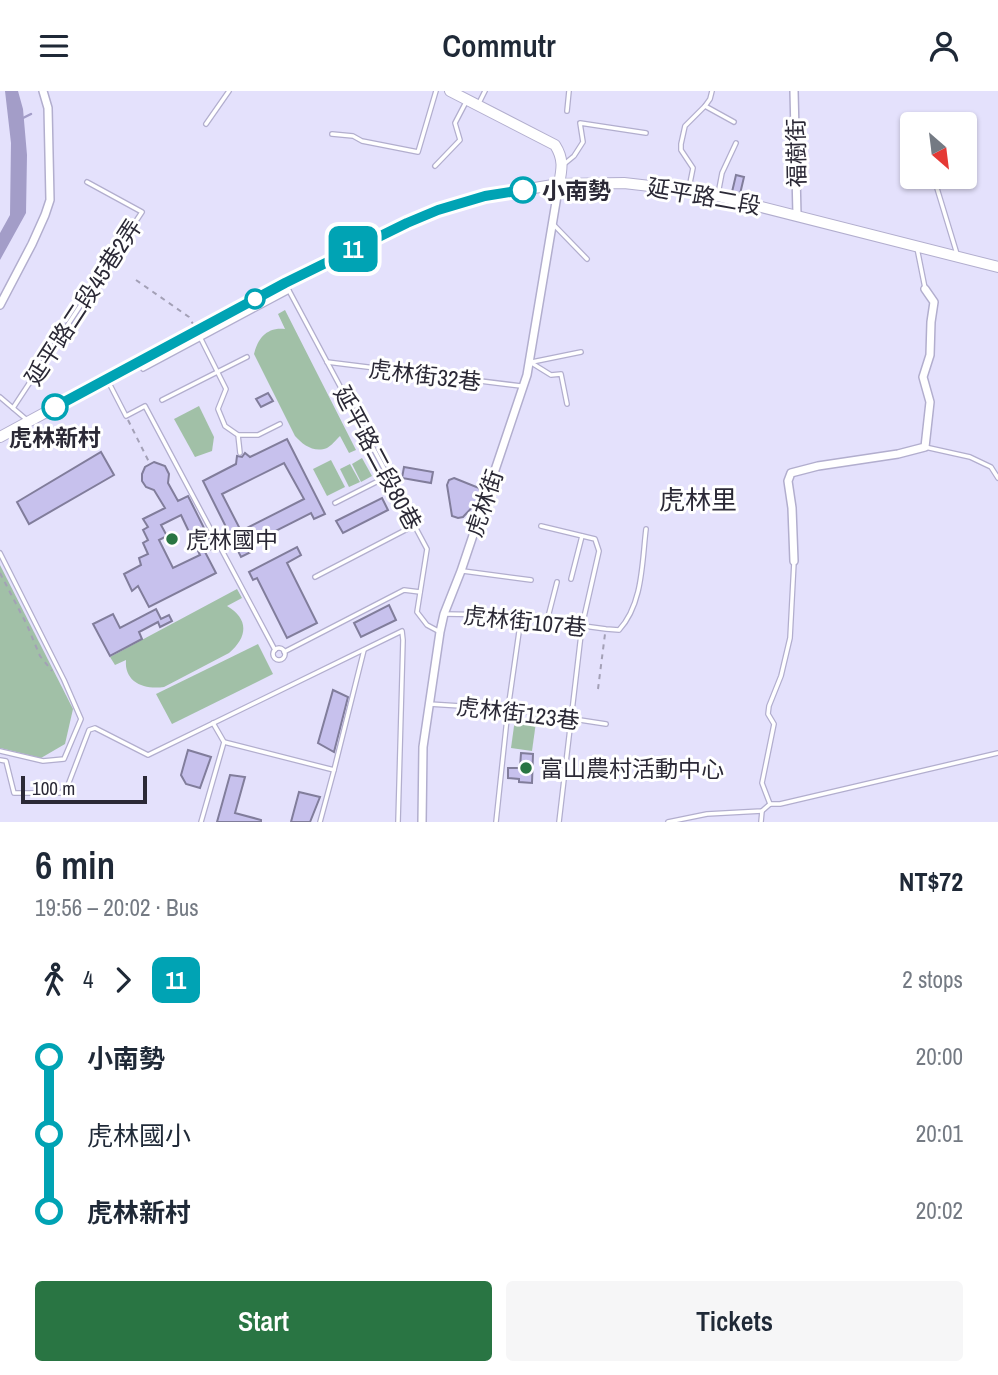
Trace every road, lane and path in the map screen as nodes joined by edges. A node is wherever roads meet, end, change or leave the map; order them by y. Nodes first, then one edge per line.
1 (43, 91) edge
2 (229, 91) edge
3 (436, 91) edge
4 (450, 91) edge
5 (485, 91) edge
6 (569, 91) edge
7 (712, 91) edge
8 (794, 91) edge
9 (467, 100) junction
10 (478, 105) junction
11 (705, 106) junction
12 (567, 111) dead end
13 (734, 122) dead end
14 (206, 124) dead end
15 (646, 133) dead end
16 (332, 134) dead end
17 (736, 143) dead end
18 (563, 165) junction
19 (435, 166) dead end
20 (88, 182) dead end
21 (559, 184) junction
22 (937, 189) edge
23 (688, 190) junction
24 (717, 196) junction
25 (797, 215) junction
26 (552, 223) junction
27 (917, 246) junction
28 (958, 256) junction
29 (587, 259) dead end
30 (998, 267) edge
31 (136, 280) dead end
32 (287, 287) junction
33 (925, 289) joint
34 (0, 305) edge
35 (199, 335) junction
36 (581, 352) dead end
37 (247, 357) dead end
38 (327, 362) junction
39 (530, 362) junction
40 (218, 372) junction
41 (107, 379) junction
42 (523, 387) junction
43 (0, 397) edge
44 (162, 400) dead end
45 (567, 404) dead end
46 (13, 408) junction
47 (126, 416) junction
48 (29, 421) junction
49 (280, 424) dead end
50 (238, 435) junction
51 (0, 437) edge
52 (925, 447) junction
53 (240, 453) dead end
54 (150, 464) dead end
55 (388, 476) junction
56 (998, 478) edge
57 (335, 503) dead end
58 (415, 525) junction
59 (541, 526) dead end
60 (646, 529) dead end
61 (582, 536) junction
62 (0, 553) edge
63 (794, 561) joint
64 (461, 571) junction
65 (0, 573) edge
66 (315, 577) dead end
67 (571, 579) dead end
68 (531, 580) dead end
69 (557, 582) dead end
70 (420, 592) junction
71 (444, 614) junction
72 (521, 618) junction
73 (547, 621) junction
74 (582, 626) junction
75 (606, 629) junction
76 (440, 632) junction
77 (364, 649) junction
78 (275, 650) junction
79 (284, 652) junction
80 (54, 673) dead end
81 (598, 689) dead end
82 (429, 704) junction
83 (508, 709) junction
84 (570, 719) junction
85 (213, 723) junction
86 (606, 724) dead end
87 (224, 742) junction
88 (0, 751) edge
89 (998, 753) edge
90 (0, 760) edge
91 (334, 769) junction
92 (770, 804) junction
93 (762, 811) junction
94 (201, 822) edge
95 (320, 822) edge
96 (398, 822) edge
97 (422, 822) edge
98 (496, 822) edge
99 (559, 822) edge
100 (668, 822) edge
101 (761, 822) edge

1 - 34 street
2 - 14 lane
3 - 16 lane
4 - 9 street
5 - 10 lane
6 - 12 lane
7 - 11 lane
8 - 25 street, 福樹街
9 - 10 street
9 - 19 lane
10 - 18 street
11 - 13 lane
11 - 23 lane
15 - 18 lane
17 - 24 lane
18 - 21 street
20 - 46 lane, 延平路二段45巷2弄
21 - 23 street, 延平路二段
21 - 26 street, 虎林街
21 - 32 street, 延平路二段
22 - 28 lane
23 - 24 street, 延平路二段
24 - 25 street, 延平路二段
25 - 27 street, 延平路二段
26 - 29 lane
26 - 39 street, 虎林街
27 - 28 street, 延平路二段
27 - 33 lane
28 - 30 street, 延平路二段
31 - 35 path
32 - 35 street, 延平路二段
32 - 38 lane, 延平路二段80巷
33 - 52 street
35 - 40 lane
35 - 41 street, 延平路二段
36 - 39 lane
37 - 40 lane
38 - 42 lane, 虎林街32巷
38 - 55 lane, 延平路二段80巷
39 - 42 street, 虎林街
39 - 45 lane
40 - 44 lane
40 - 50 lane
41 - 47 lane
41 - 48 street, 延平路二段
42 - 64 street, 虎林街
43 - 46 lane
46 - 48 lane
47 - 54 path
47 - 78 lane
48 - 51 street, 延平路二段
49 - 50 lane
50 - 53 lane
52 - 56 lane
52 - 63 street
55 - 57 lane
55 - 58 lane, 延平路二段80巷
58 - 66 lane
58 - 70 lane, 延平路二段80巷
59 - 61 lane
60 - 75 lane, 虎林街107巷
61 - 67 lane
61 - 74 lane
62 - 88 lane
63 - 92 lane
64 - 68 lane
64 - 71 street, 虎林街
65 - 80 path
69 - 73 lane
70 - 76 lane, 延平路二段80巷
70 - 79 lane
71 - 72 lane, 虎林街107巷
71 - 76 street, 虎林街
72 - 73 lane, 虎林街107巷
72 - 83 lane
73 - 74 lane, 虎林街107巷
74 - 75 lane, 虎林街107巷
74 - 84 lane
75 - 81 path, 虎林街107巷
76 - 82 street, 虎林街
77 - 85 lane
77 - 91 lane
77 - 96 lane
78 - 79 lane
78 - 79 lane
82 - 83 lane, 虎林街123巷
82 - 97 street, 虎林街
83 - 84 lane, 虎林街123巷
83 - 98 lane
84 - 86 lane, 虎林街123巷
84 - 99 lane
85 - 87 lane
85 - 90 lane
87 - 91 lane
87 - 94 lane
89 - 92 lane
91 - 95 lane
92 - 93 lane
93 - 100 lane
93 - 101 lane

